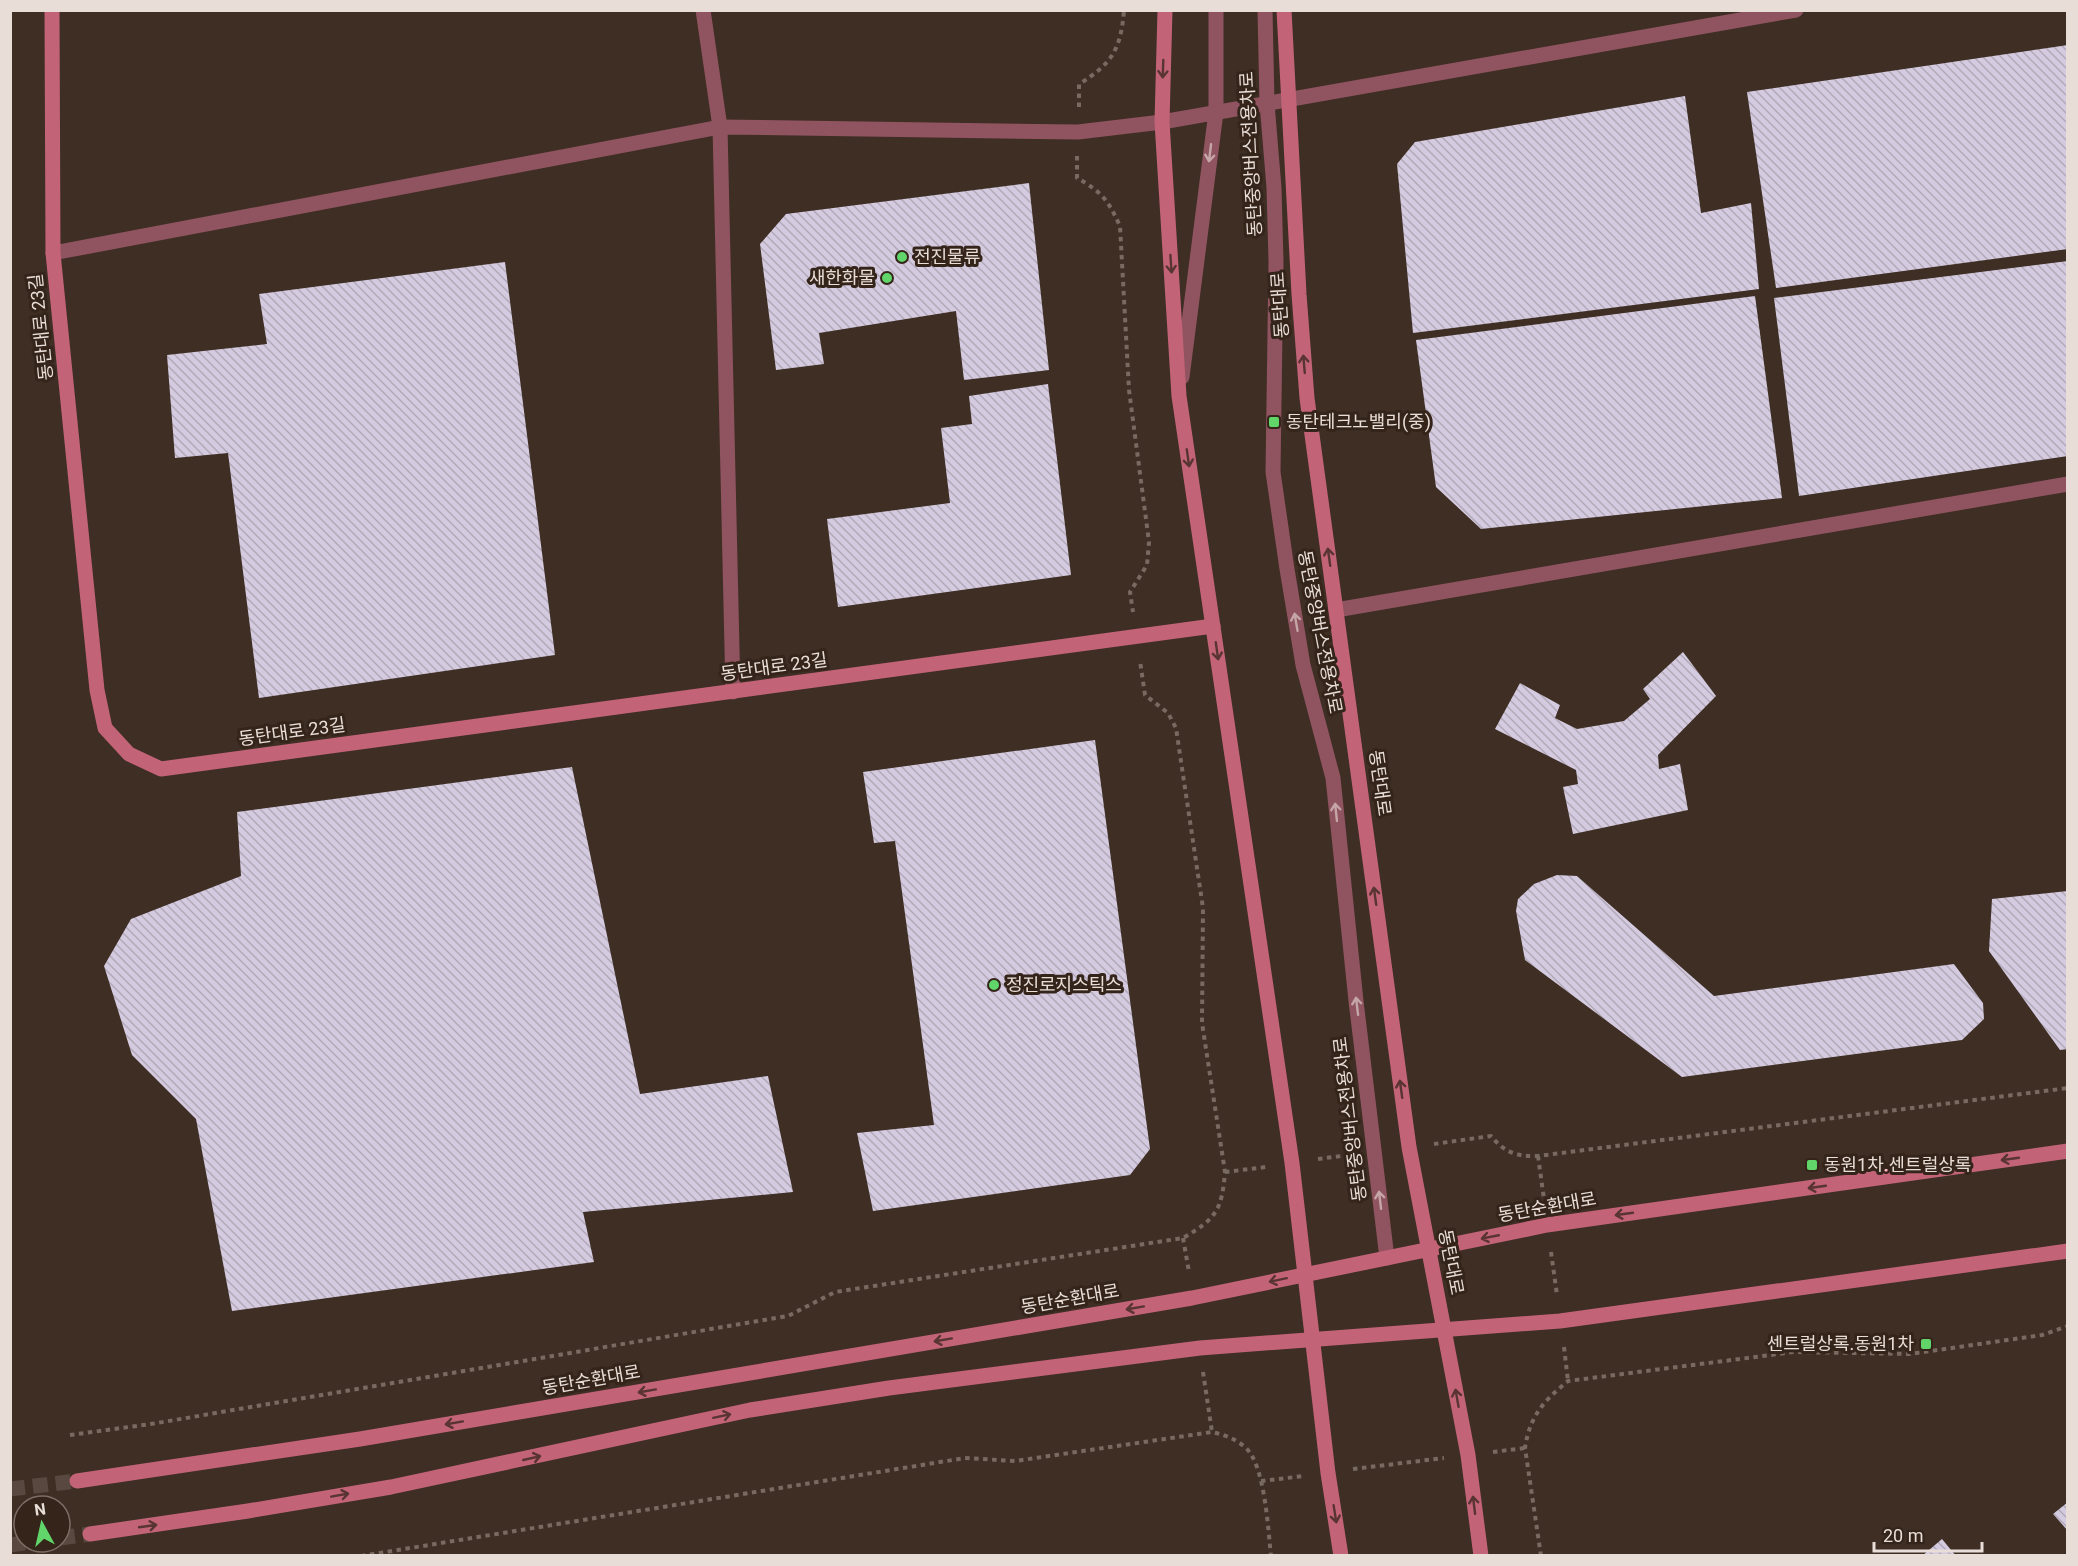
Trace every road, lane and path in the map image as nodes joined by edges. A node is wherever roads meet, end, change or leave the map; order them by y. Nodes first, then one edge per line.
1 (52, 10) edge
2 (703, 10) edge
3 (1124, 10) edge
4 (1165, 10) edge
5 (1216, 10) edge
6 (1265, 10) edge
7 (1284, 10) edge
8 (1796, 10) edge
9 (1079, 84) dead end
10 (1289, 100) junction
11 (1267, 103) junction
12 (1216, 112) junction
13 (1162, 122) junction
14 (720, 127) junction
15 (1077, 178) dead end
16 (53, 253) junction
17 (1179, 396) junction
18 (2067, 484) edge
19 (1130, 592) dead end
20 (1336, 610) junction
21 (1213, 626) junction
22 (733, 692) junction
23 (1145, 695) dead end
24 (2067, 1088) edge
25 (1491, 1136) dead end
26 (2067, 1151) edge
27 (1538, 1156) junction
28 (1547, 1225) junction
29 (1429, 1249) junction
30 (2067, 1251) edge
31 (1387, 1258) junction
32 (1305, 1275) junction
33 (1560, 1321) junction
34 (2067, 1326) edge
35 (1445, 1330) junction
36 (1313, 1338) junction
37 (1568, 1381) junction
38 (70, 1435) dead end
39 (1525, 1448) junction
40 (1468, 1455) junction
41 (1328, 1473) junction
42 (77, 1481) tunnel mouth
43 (1261, 1481) junction
44 (90, 1534) tunnel mouth
45 (361, 1556) edge
46 (1271, 1556) edge
47 (1341, 1556) edge
48 (1481, 1556) edge
49 (1541, 1556) edge

1 - 16 street, 동탄대로 23길
2 - 14 street
3 - 9 path
4 -> 13 street
5 - 12 street
6 - 11 street, 동탄중앙버스전용차로
7 - 10 street, 동탄대로
8 - 10 street
10 - 11 street
20 -> 10 street, 동탄대로
11 - 12 street
31 -> 11 street, 동탄중앙버스전용차로
12 - 13 street
12 -> 17 street
13 - 14 street
13 -> 17 street
14 - 16 street
14 - 22 street
15 - 19 path
16 - 22 street, 동탄대로 23길
17 -> 21 street
18 - 20 street
29 -> 20 street, 동탄대로
21 - 22 street, 동탄대로 23길
21 -> 32 street
23 - 38 path
24 - 27 path
25 - 27 path
26 -> 28 street, 동탄순환대로
27 - 28 path
28 -> 29 street, 동탄순환대로
28 - 33 path
29 - 31 street, 동탄순환대로
29 - 35 street, 동탄대로
30 - 33 street
31 - 32 street, 동탄순환대로
32 - 36 street
32 -> 42 street, 동탄순환대로
33 - 35 street
33 - 37 path
34 - 37 path
35 - 36 street
40 -> 35 street, 동탄대로
36 - 41 street
44 -> 36 street
37 - 39 path
39 - 40 path
39 - 49 path
40 - 41 path
48 -> 40 street, 동탄대로
41 - 43 path
41 -> 47 street
43 - 45 path
43 - 46 path

